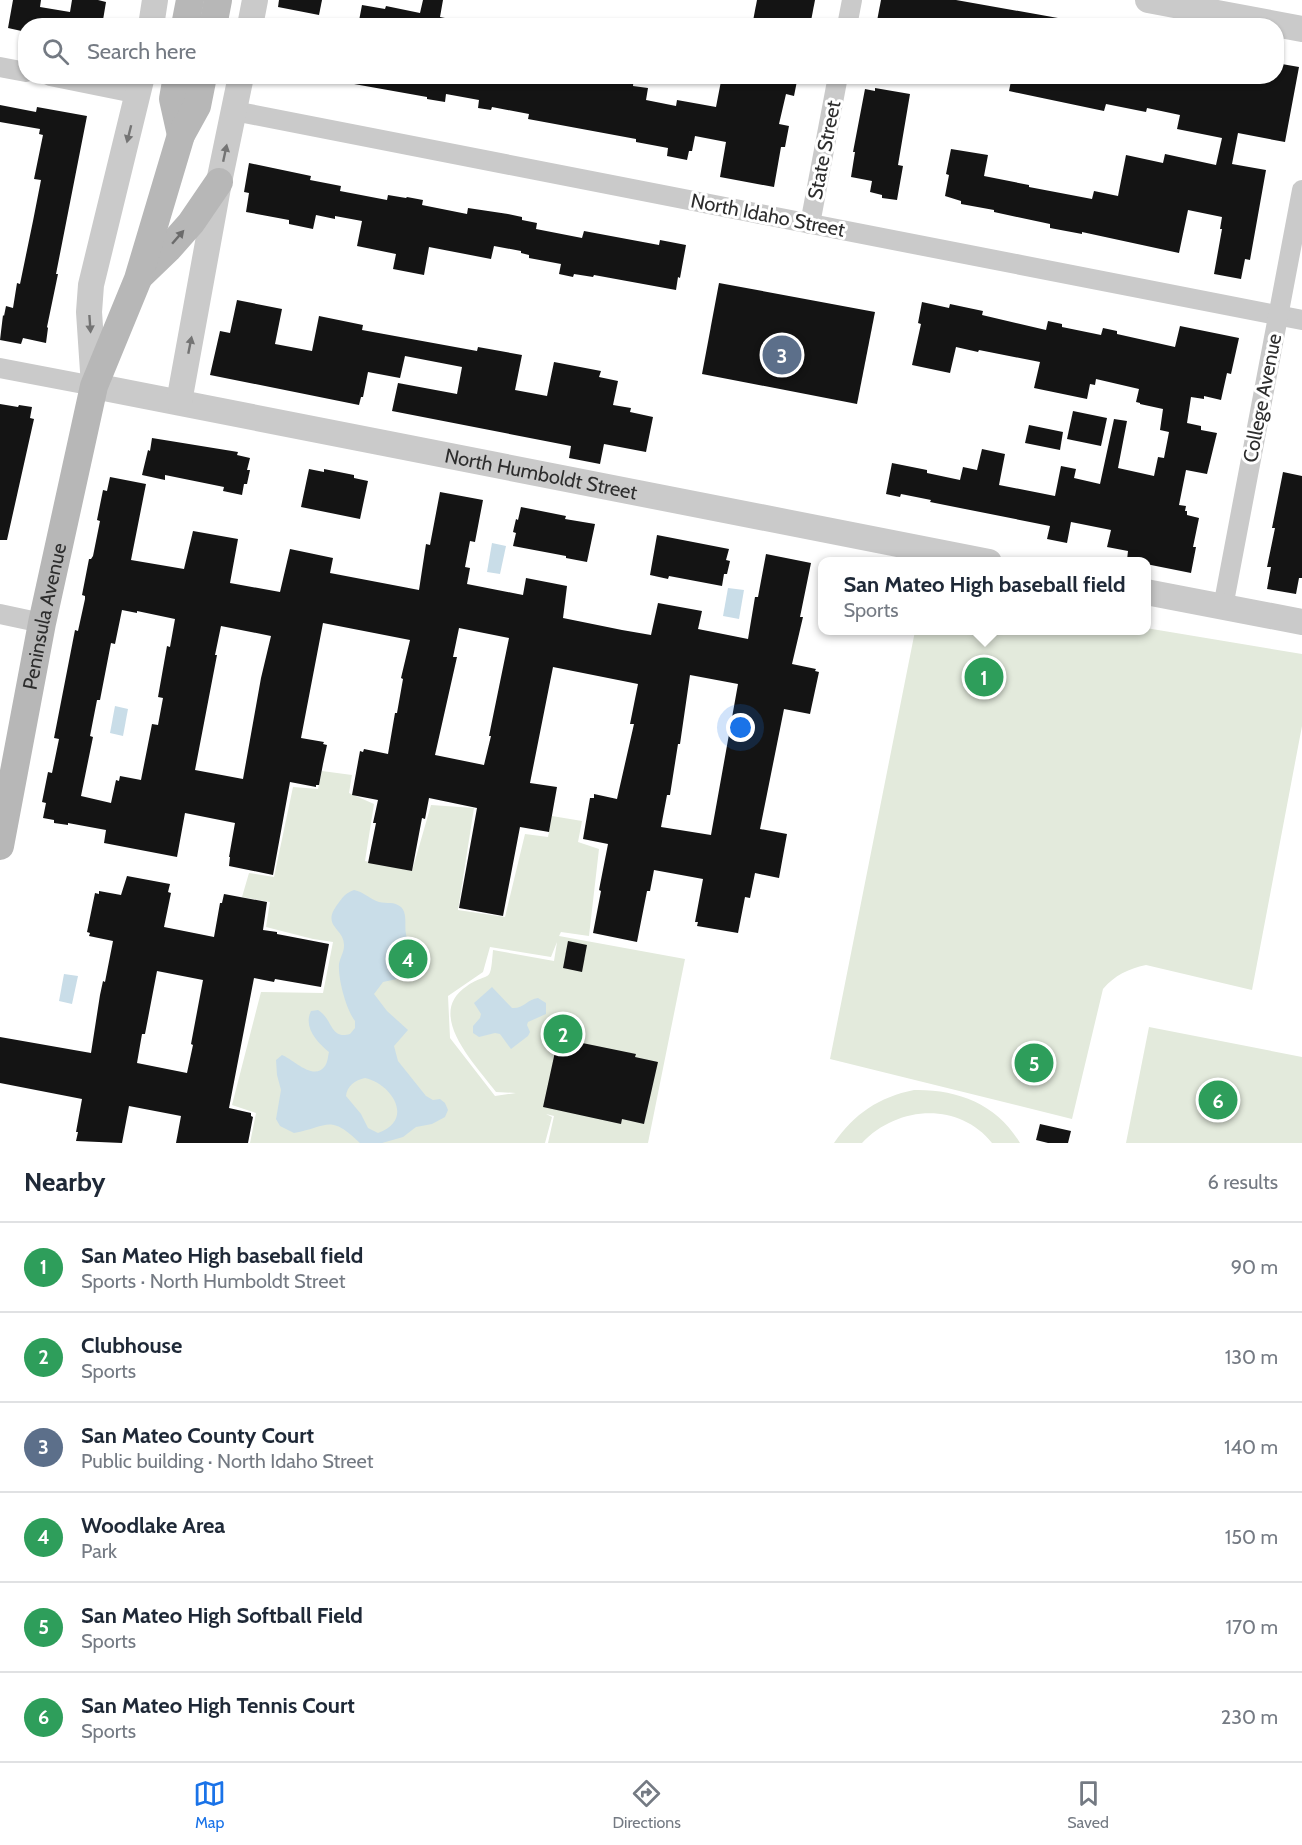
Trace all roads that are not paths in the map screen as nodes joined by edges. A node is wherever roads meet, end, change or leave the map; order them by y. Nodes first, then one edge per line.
1 (155, 0) edge
2 (190, 0) edge
3 (218, 0) edge
4 (255, 0) edge
5 (852, 0) edge
6 (1148, 0) edge
7 (152, 18) edge
8 (186, 18) edge
9 (215, 18) edge
10 (252, 18) edge
11 (849, 18) edge
12 (1244, 18) edge
13 (1284, 26) edge
14 (1302, 29) edge
15 (0, 67) edge
16 (18, 70) edge
17 (176, 84) edge
18 (201, 84) edge
19 (239, 84) edge
20 (836, 84) edge
21 (141, 85) edge
22 (234, 111) junction
23 (182, 135) junction
24 (219, 182) junction
25 (1302, 190) edge
26 (810, 224) junction
27 (138, 279) junction
28 (1278, 315) junction
29 (1302, 320) edge
30 (0, 368) edge
31 (94, 386) junction
32 (179, 402) junction
33 (969, 557) edge
34 (1151, 593) edge
35 (1223, 607) junction
36 (0, 614) edge
37 (1302, 622) edge
38 (42, 623) junction
39 (0, 846) edge

1 - 7 street
2 - 8 main road
3 - 9 main road
4 - 10 street
5 - 11 street
6 - 12 street
13 - 14 street
15 - 16 street
17 - 23 main road
18 - 23 main road, Peninsula Avenue
19 - 22 street
20 - 26 street, State Street
21 -> 31 street, Peninsula Avenue
24 -> 22 street
22 - 26 street, North Idaho Street
23 - 27 main road, Peninsula Avenue
27 -> 24 main road
32 -> 24 street
25 - 28 street, College Avenue
26 - 28 street, North Idaho Street
27 - 31 main road, Peninsula Avenue
28 - 29 street, North Idaho Street
28 - 35 street, College Avenue
30 - 31 street
31 - 32 street, North Humboldt Street
31 - 38 main road, Peninsula Avenue
32 - 33 street, North Humboldt Street
34 - 35 street
35 - 37 street
36 - 38 street
38 - 39 main road, Peninsula Avenue

